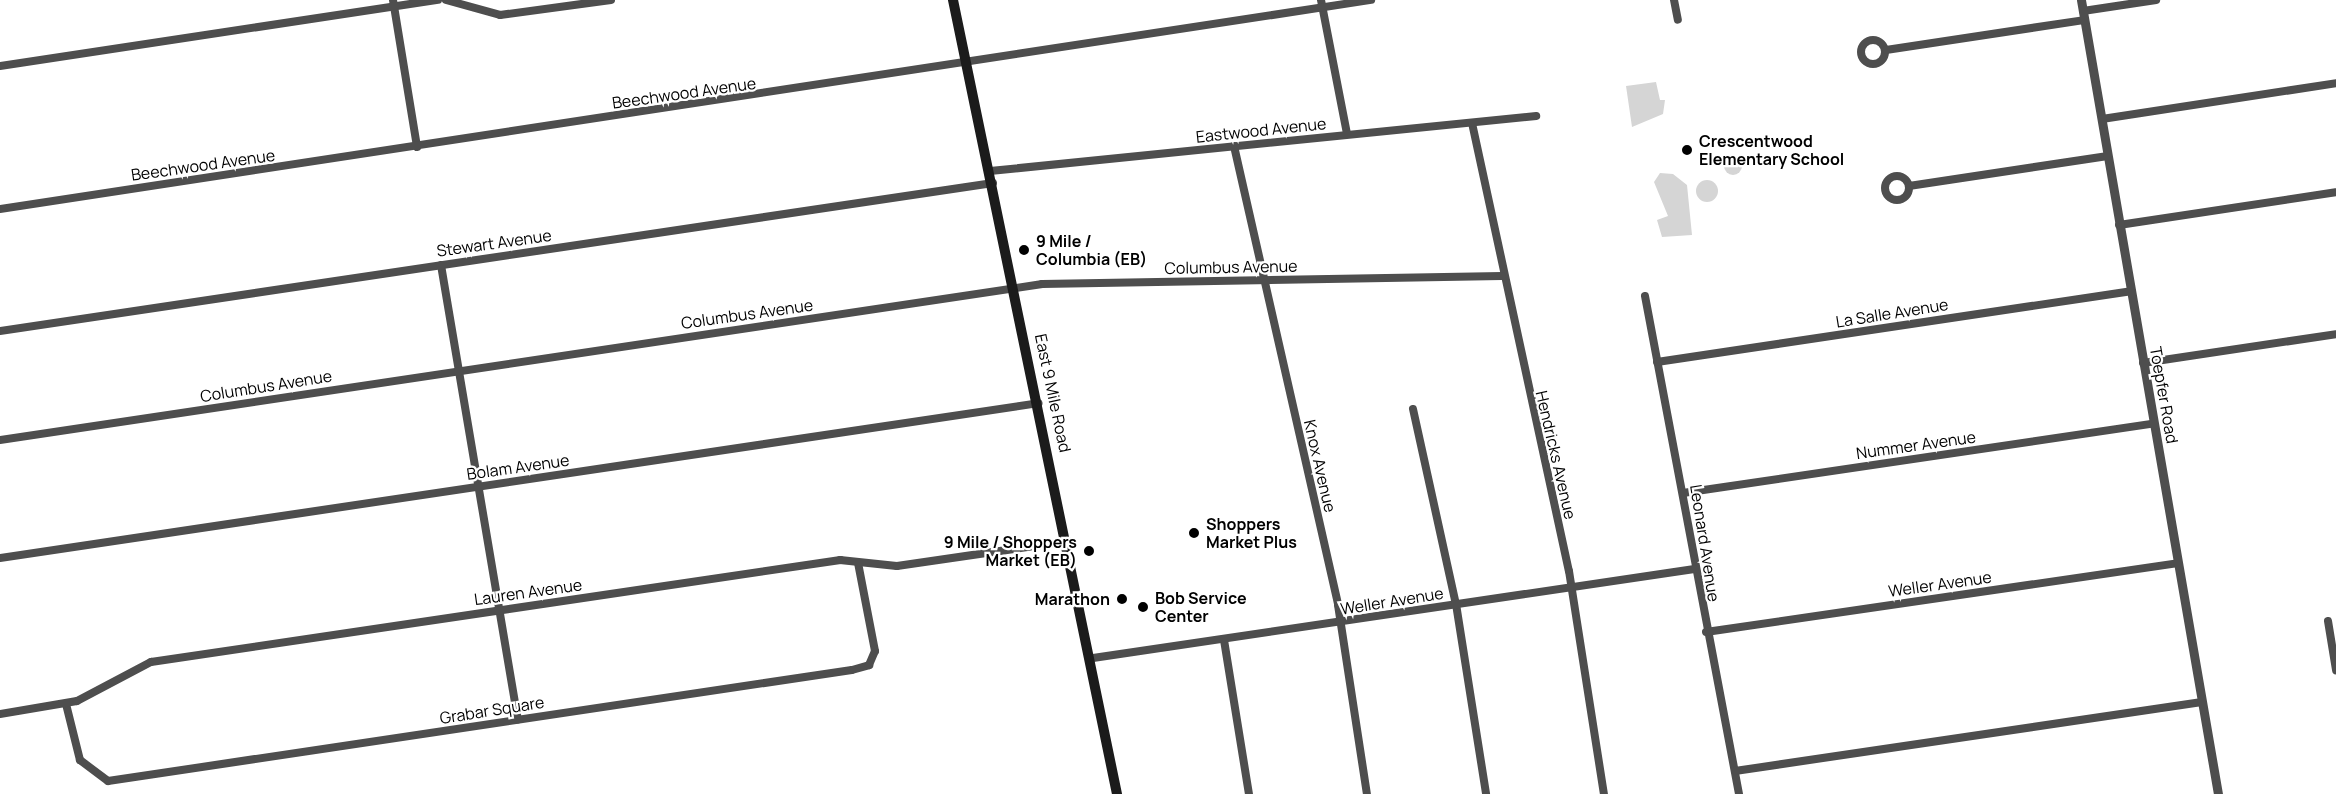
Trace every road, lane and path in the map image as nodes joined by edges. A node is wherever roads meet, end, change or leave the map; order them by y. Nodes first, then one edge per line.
1 (438, 0) edge
2 (446, 0) edge
3 (611, 0) edge
4 (954, 0) edge
5 (1371, 0) edge
6 (1674, 0) edge
7 (2081, 0) edge
8 (2156, 0) edge
9 (393, 4) edge
10 (1322, 4) edge
11 (2084, 16) junction
12 (1678, 20) dead end
13 (1886, 50) dead end
14 (968, 63) junction
15 (0, 66) edge
16 (2336, 83) edge
17 (1536, 116) dead end
18 (2102, 119) junction
19 (1472, 123) junction
20 (1347, 134) junction
21 (1234, 146) junction
22 (417, 147) junction
23 (2108, 156) junction
24 (990, 171) junction
25 (993, 183) junction
26 (1909, 186) dead end
27 (2336, 192) edge
28 (0, 209) edge
29 (2119, 225) junction
30 (441, 265) junction
31 (1502, 276) junction
32 (1263, 281) junction
33 (1015, 287) junction
34 (2131, 291) junction
35 (1645, 296) dead end
36 (0, 331) edge
37 (2336, 334) edge
38 (1657, 362) junction
39 (2144, 363) junction
40 (457, 371) junction
41 (1039, 403) junction
42 (1413, 409) dead end
43 (2153, 424) junction
44 (0, 440) edge
45 (475, 487) junction
46 (1683, 493) junction
47 (1069, 541) junction
48 (0, 558) edge
49 (858, 563) junction
50 (2178, 563) junction
51 (1694, 569) junction
52 (1570, 588) junction
53 (1456, 604) junction
54 (496, 610) junction
55 (2328, 621) dead end
56 (1340, 622) junction
57 (1706, 632) junction
58 (1224, 640) junction
59 (1093, 657) junction
60 (2336, 670) edge
61 (2202, 702) junction
62 (66, 704) junction
63 (0, 714) edge
64 (518, 720) junction
65 (1735, 771) junction
66 (1118, 794) edge
67 (1249, 794) edge
68 (1367, 794) edge
69 (1486, 794) edge
70 (1604, 794) edge
71 (1739, 794) edge
72 (2218, 794) edge

1 - 9 street
2 - 3 street
4 - 14 main road, East 9 Mile Road
5 - 10 street, Beechwood Avenue
6 - 12 street
7 - 11 street, Toepfer Road
8 - 11 street
9 - 15 street
9 - 22 street
10 - 14 street, Beechwood Avenue
10 - 20 street
11 - 13 street
11 - 18 street, Toepfer Road
14 - 22 street, Beechwood Avenue
14 - 24 main road, East 9 Mile Road
16 - 18 street
17 - 19 street, Eastwood Avenue
18 - 23 street, Toepfer Road
19 - 20 street, Eastwood Avenue
19 - 31 street, Hendricks Avenue
20 - 21 street, Eastwood Avenue
21 - 24 street, Eastwood Avenue
21 - 32 street, Knox Avenue
22 - 28 street, Beechwood Avenue
23 - 26 street
23 - 29 street, Toepfer Road
24 - 25 main road, East 9 Mile Road
25 - 30 street, Stewart Avenue
25 - 33 main road, East 9 Mile Road
27 - 29 street
29 - 34 street, Toepfer Road
30 - 36 street, Stewart Avenue
30 - 40 street
31 - 32 street, Columbus Avenue
31 - 52 street, Hendricks Avenue
32 - 33 street, Columbus Avenue
32 - 56 street, Knox Avenue
33 - 40 street, Columbus Avenue
33 - 41 main road, East 9 Mile Road
34 - 38 street, La Salle Avenue
34 - 39 street, Toepfer Road
35 - 38 street, Leonard Avenue
37 - 39 street
38 - 46 street, Leonard Avenue
39 - 43 street, Toepfer Road
40 - 44 street, Columbus Avenue
40 - 45 street
41 - 45 street, Bolam Avenue
41 - 47 main road, East 9 Mile Road
42 - 53 street
43 - 46 street, Nummer Avenue
43 - 50 street, Toepfer Road
45 - 48 street, Bolam Avenue
45 - 54 street
46 - 51 street, Leonard Avenue
47 - 49 street, Lauren Avenue
47 - 59 main road, East 9 Mile Road
49 - 54 street, Lauren Avenue
49 - 64 street, Grabar Square
50 - 57 street, Weller Avenue
50 - 61 street, Toepfer Road
51 - 52 street, Weller Avenue
51 - 57 street, Leonard Avenue
52 - 53 street, Weller Avenue
52 - 70 street, Hendricks Avenue
53 - 56 street, Weller Avenue
53 - 69 street
54 - 62 street, Lauren Avenue
54 - 64 street
55 - 60 street
56 - 58 street, Weller Avenue
56 - 68 street, Knox Avenue
57 - 65 street, Leonard Avenue
58 - 59 street, Weller Avenue
58 - 67 street
59 - 66 main road, East 9 Mile Road
61 - 65 street
61 - 72 street, Toepfer Road
62 - 63 street, Lauren Avenue
62 - 64 street, Grabar Square
65 - 71 street, Leonard Avenue

